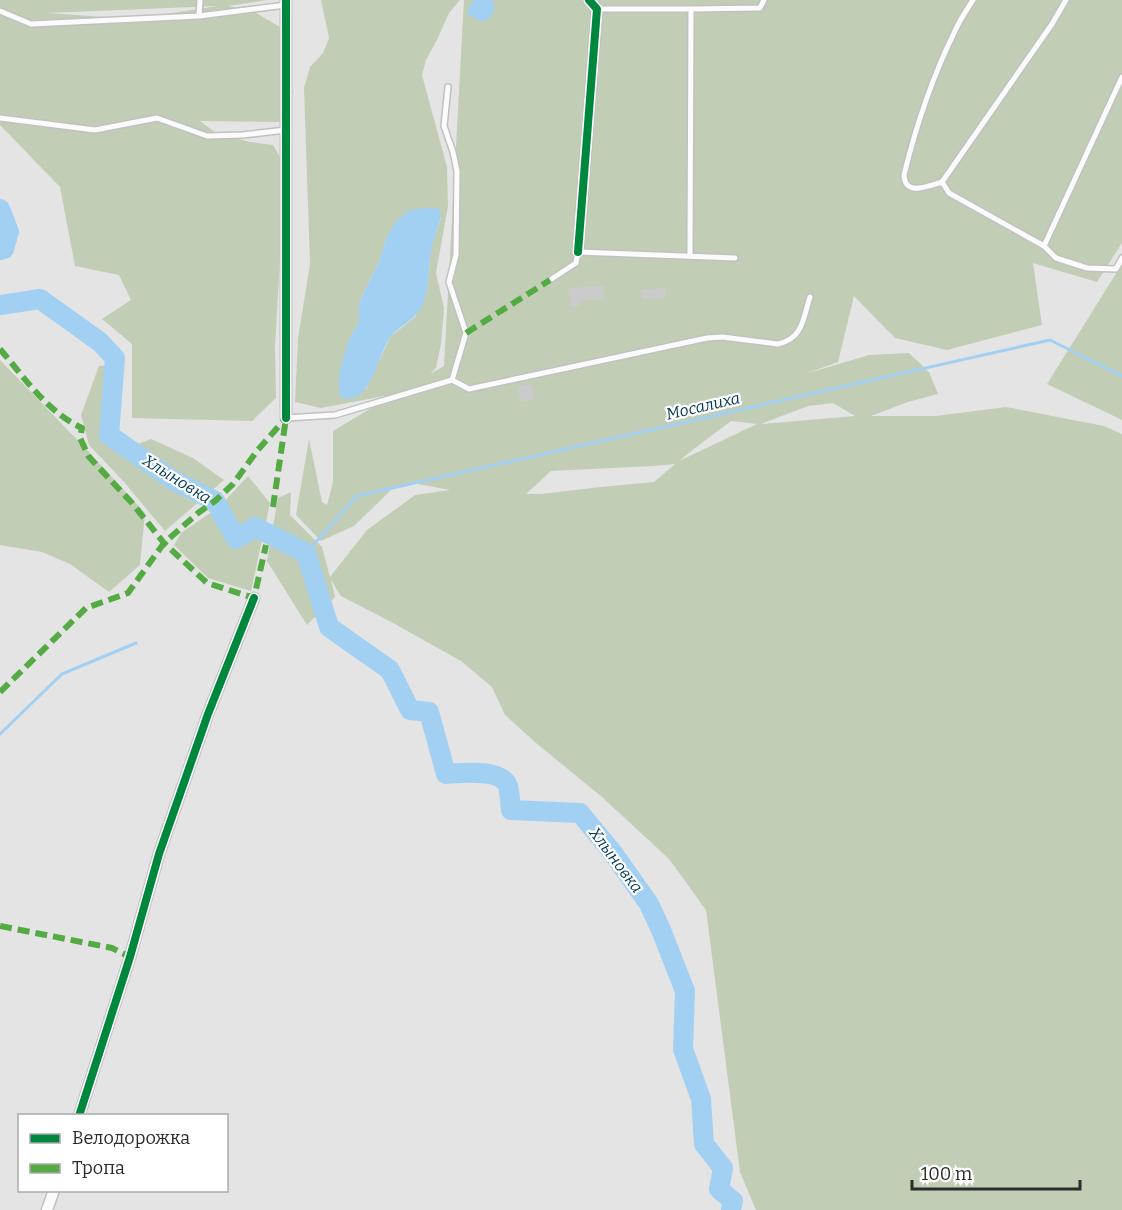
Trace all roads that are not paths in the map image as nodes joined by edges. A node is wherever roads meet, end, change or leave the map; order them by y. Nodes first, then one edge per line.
1 (200, 0) edge
2 (589, 0) edge
3 (764, 0) edge
4 (973, 0) edge
5 (1066, 0) edge
6 (286, 2) edge
7 (597, 9) junction
8 (691, 9) junction
9 (0, 11) edge
10 (200, 16) junction
11 (1122, 77) edge
12 (448, 87) dead end
13 (0, 118) edge
14 (286, 130) junction
15 (942, 182) junction
16 (1044, 246) junction
17 (578, 252) junction
18 (690, 255) junction
19 (735, 258) dead end
20 (1122, 258) edge
21 (550, 280) dead end
22 (810, 297) dead end
23 (452, 380) junction
24 (286, 418) joint
25 (254, 598) dead end
26 (80, 1114) edge
27 (54, 1192) edge
28 (47, 1210) edge

1 - 10 lane
2 - 7 street
3 - 8 lane
4 - 15 lane
5 - 15 lane
6 - 10 lane
6 - 14 street
7 - 8 lane
7 - 17 street
8 - 18 lane
9 - 10 lane
11 - 16 lane
12 - 23 lane
13 - 14 lane
14 - 24 street
15 - 16 lane
16 - 20 lane
17 - 18 lane
17 - 21 lane
18 - 19 lane
22 - 23 lane
23 - 24 lane
25 - 26 street
27 - 28 street

